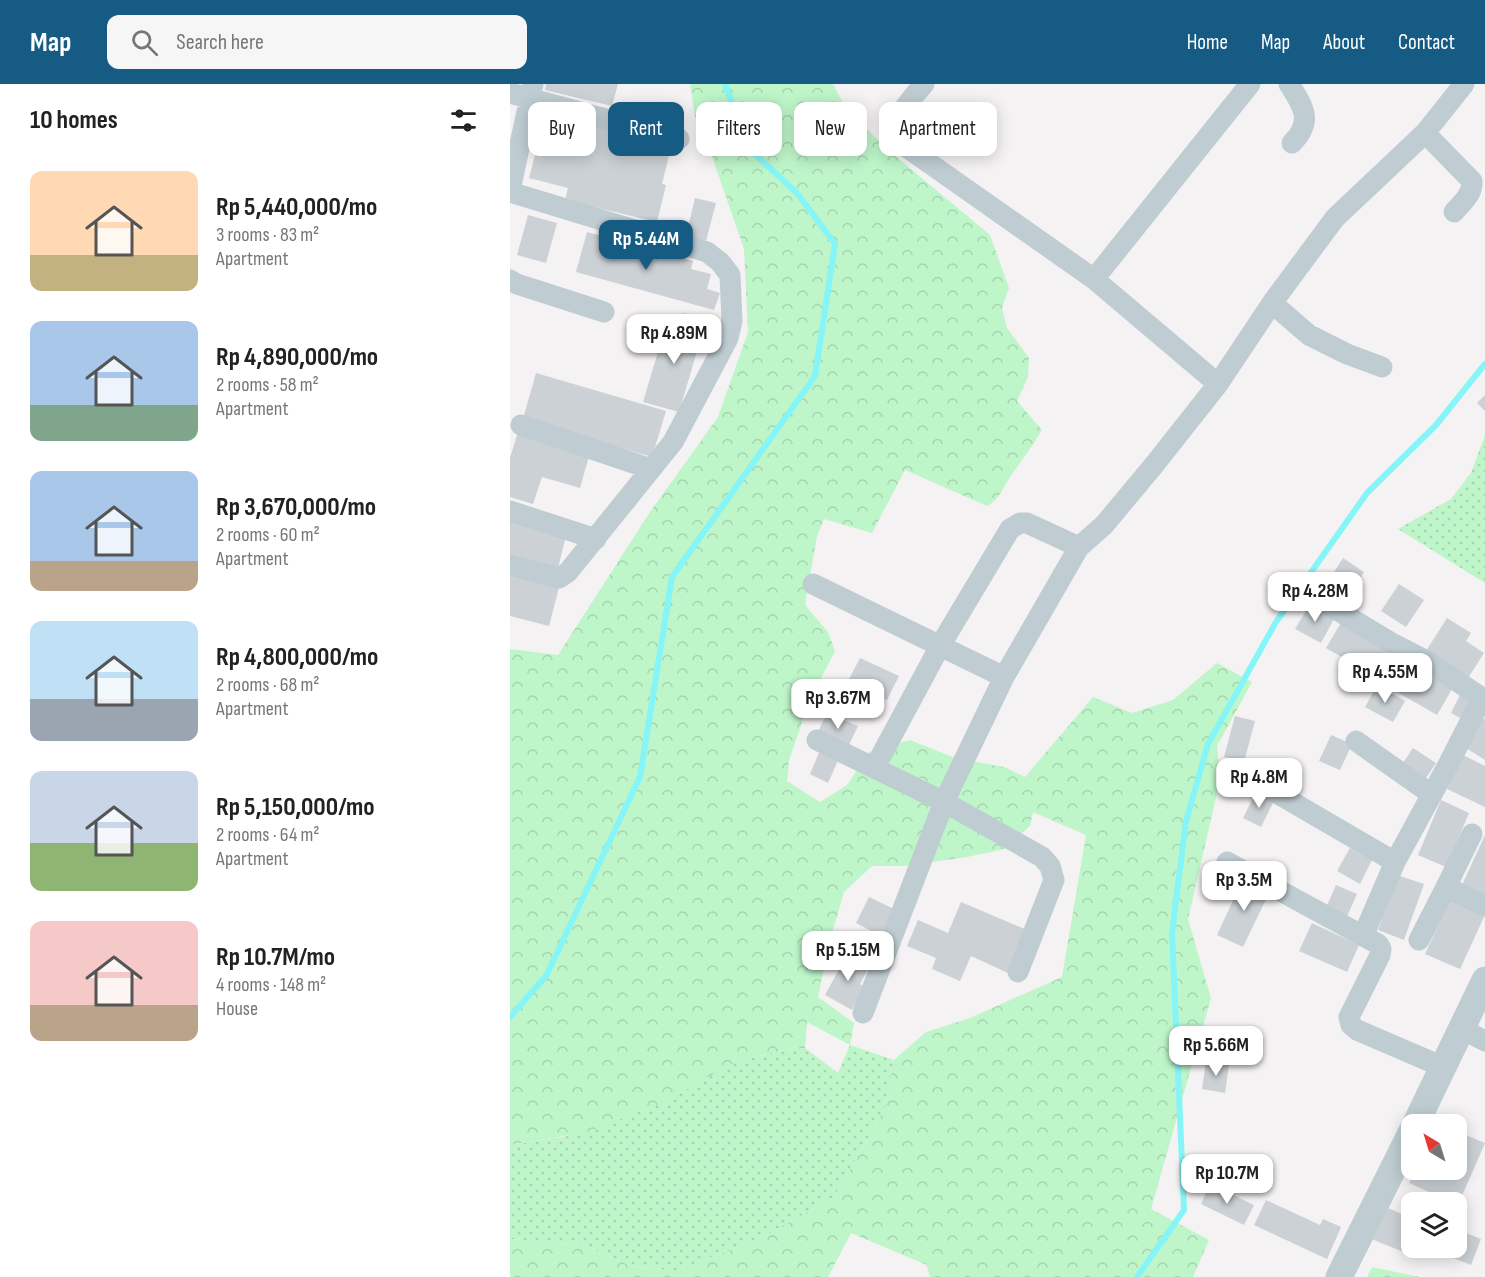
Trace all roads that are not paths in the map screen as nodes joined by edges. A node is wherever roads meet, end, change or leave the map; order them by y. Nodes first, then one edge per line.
1 (924, 84) edge
2 (1250, 84) edge
3 (1289, 84) edge
4 (1464, 84) edge
5 (524, 92) edge
6 (608, 117) edge
7 (1425, 133) junction
8 (1293, 143) dead end
9 (510, 191) edge
10 (1454, 212) dead end
11 (1094, 279) junction
12 (510, 280) edge
13 (1272, 303) junction
14 (604, 312) dead end
15 (1382, 367) dead end
16 (1218, 384) junction
17 (521, 425) dead end
18 (651, 470) junction
19 (510, 511) edge
20 (596, 539) junction
21 (1079, 547) junction
22 (510, 565) edge
23 (813, 584) dead end
24 (1312, 595) dead end
25 (940, 646) junction
26 (1004, 677) junction
27 (1484, 699) edge
28 (817, 740) dead end
29 (1356, 741) dead end
30 (875, 767) junction
31 (1244, 774) dead end
32 (1431, 794) junction
33 (945, 802) junction
34 (1472, 834) dead end
35 (1227, 862) dead end
36 (1395, 862) junction
37 (1446, 887) junction
38 (1485, 906) edge
39 (1363, 936) junction
40 (1419, 940) dead end
41 (1018, 972) dead end
42 (1485, 980) edge
43 (863, 1013) dead end
44 (1473, 1035) edge
45 (1443, 1067) junction
46 (1420, 1114) edge
47 (1401, 1153) edge
48 (1339, 1277) edge

1 - 11 street
2 - 11 street
3 - 8 street
4 - 7 street
5 - 6 street
5 - 9 street
7 - 10 street
7 - 13 street
9 - 18 street
11 - 16 street
12 - 14 street
13 - 15 street
13 - 16 street
16 - 21 street
17 - 18 street
18 - 20 street
19 - 20 street
20 - 22 street
21 - 25 street
21 - 26 street
23 - 25 street
24 - 27 street
25 - 26 street
25 - 30 street
26 - 33 street
27 - 32 street
28 - 30 street
29 - 32 street
30 - 33 street
31 - 36 street
32 - 36 street
33 - 41 street
33 - 43 street
34 - 37 street
35 - 39 street
36 - 39 street
37 - 38 street
37 - 40 street
39 - 45 street
42 - 44 street
44 - 45 street
45 - 46 street
47 - 48 street

